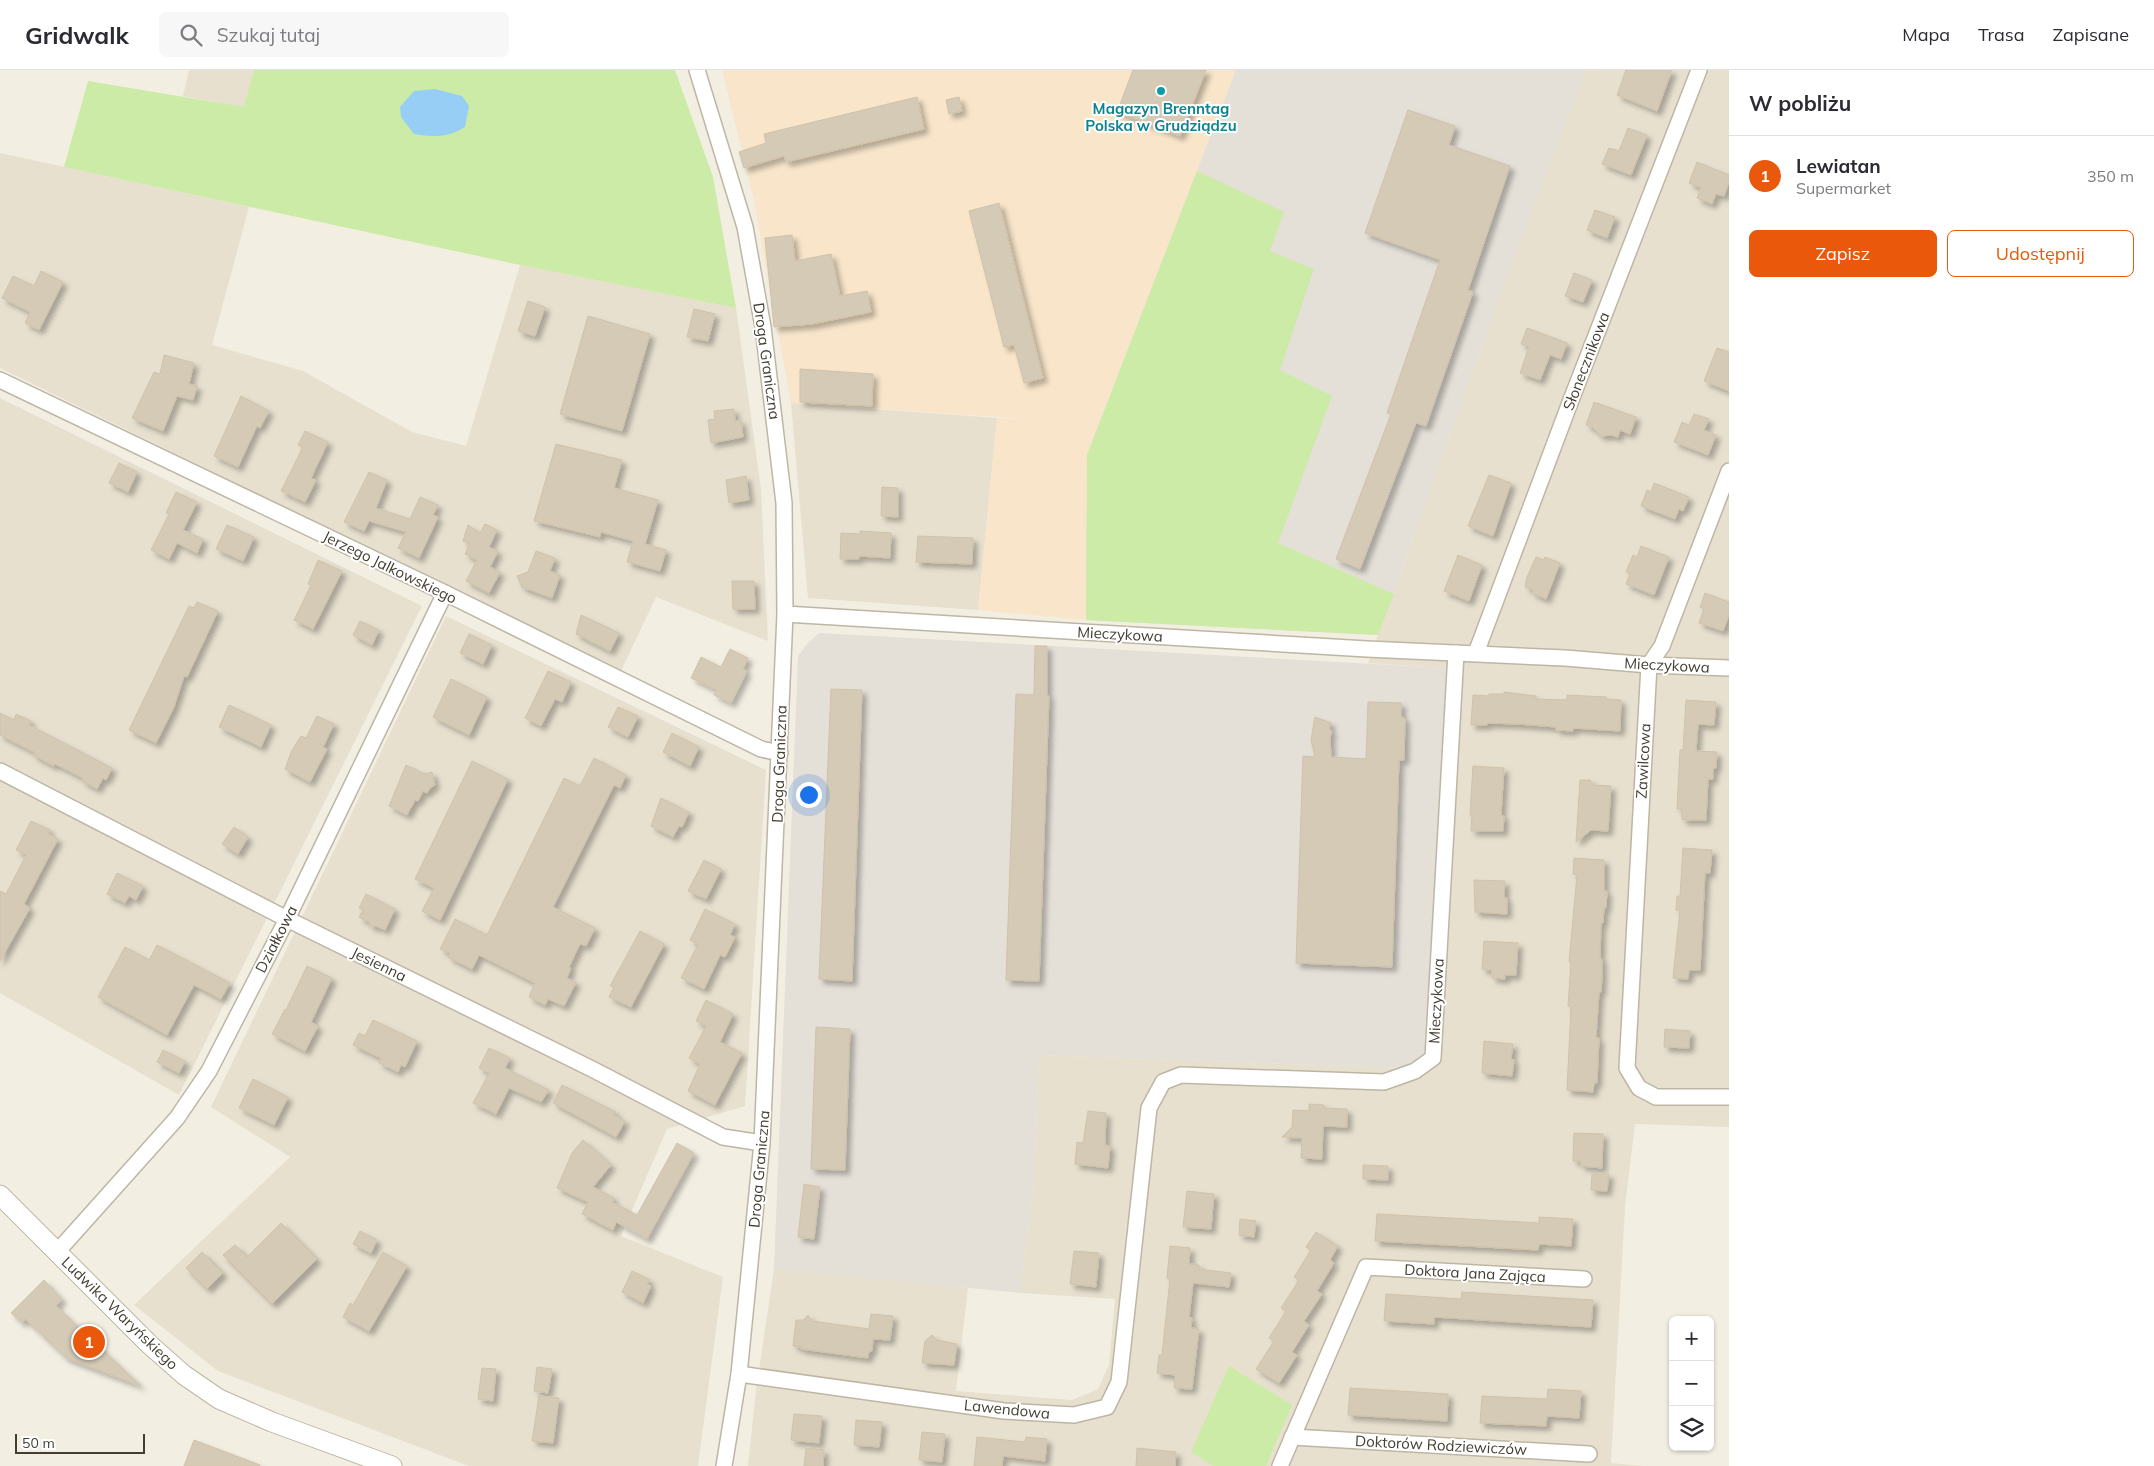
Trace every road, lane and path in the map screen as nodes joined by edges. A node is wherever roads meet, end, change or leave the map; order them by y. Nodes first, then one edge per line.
1 (697, 70) edge
2 (1698, 70) edge
3 (0, 380) edge
4 (1729, 471) edge
5 (445, 594) junction
6 (785, 614) junction
7 (1456, 653) junction
8 (1476, 653) junction
9 (1649, 665) junction
10 (1729, 668) edge
11 (780, 753) junction
12 (0, 771) edge
13 (287, 919) junction
14 (1729, 1097) edge
15 (762, 1142) junction
16 (0, 1195) edge
17 (1134, 1241) joint
18 (57, 1252) junction
19 (1584, 1279) dead end
20 (739, 1374) junction
21 (1292, 1437) junction
22 (1589, 1454) dead end
23 (392, 1466) edge
24 (724, 1466) edge
25 (1280, 1466) edge

1 - 6 street, Droga Graniczna
2 - 8 street, Słonecznikowa
3 - 5 street, Jerzego Jalkowskiego
4 - 9 street
5 - 11 street, Jerzego Jalkowskiego
5 - 13 street, Działkowa
6 - 7 street, Mieczykowa
6 - 11 street, Droga Graniczna
7 - 8 street, Mieczykowa
7 - 17 street, Mieczykowa
8 - 9 street, Mieczykowa
9 - 10 street, Mieczykowa
9 - 14 street, Zawilcowa
11 - 15 street, Droga Graniczna
12 - 13 street, Jesienna
13 - 15 street, Jesienna
13 - 18 street, Działkowa
15 - 20 street, Droga Graniczna
16 - 18 street, Ludwika Waryńskiego
17 - 20 street, Lawendowa
18 - 23 street, Ludwika Waryńskiego
19 - 21 street, Doktora Jana Zająca
20 - 24 street, Droga Graniczna
21 - 22 street, Doktorów Rodziewiczów
21 - 25 street

